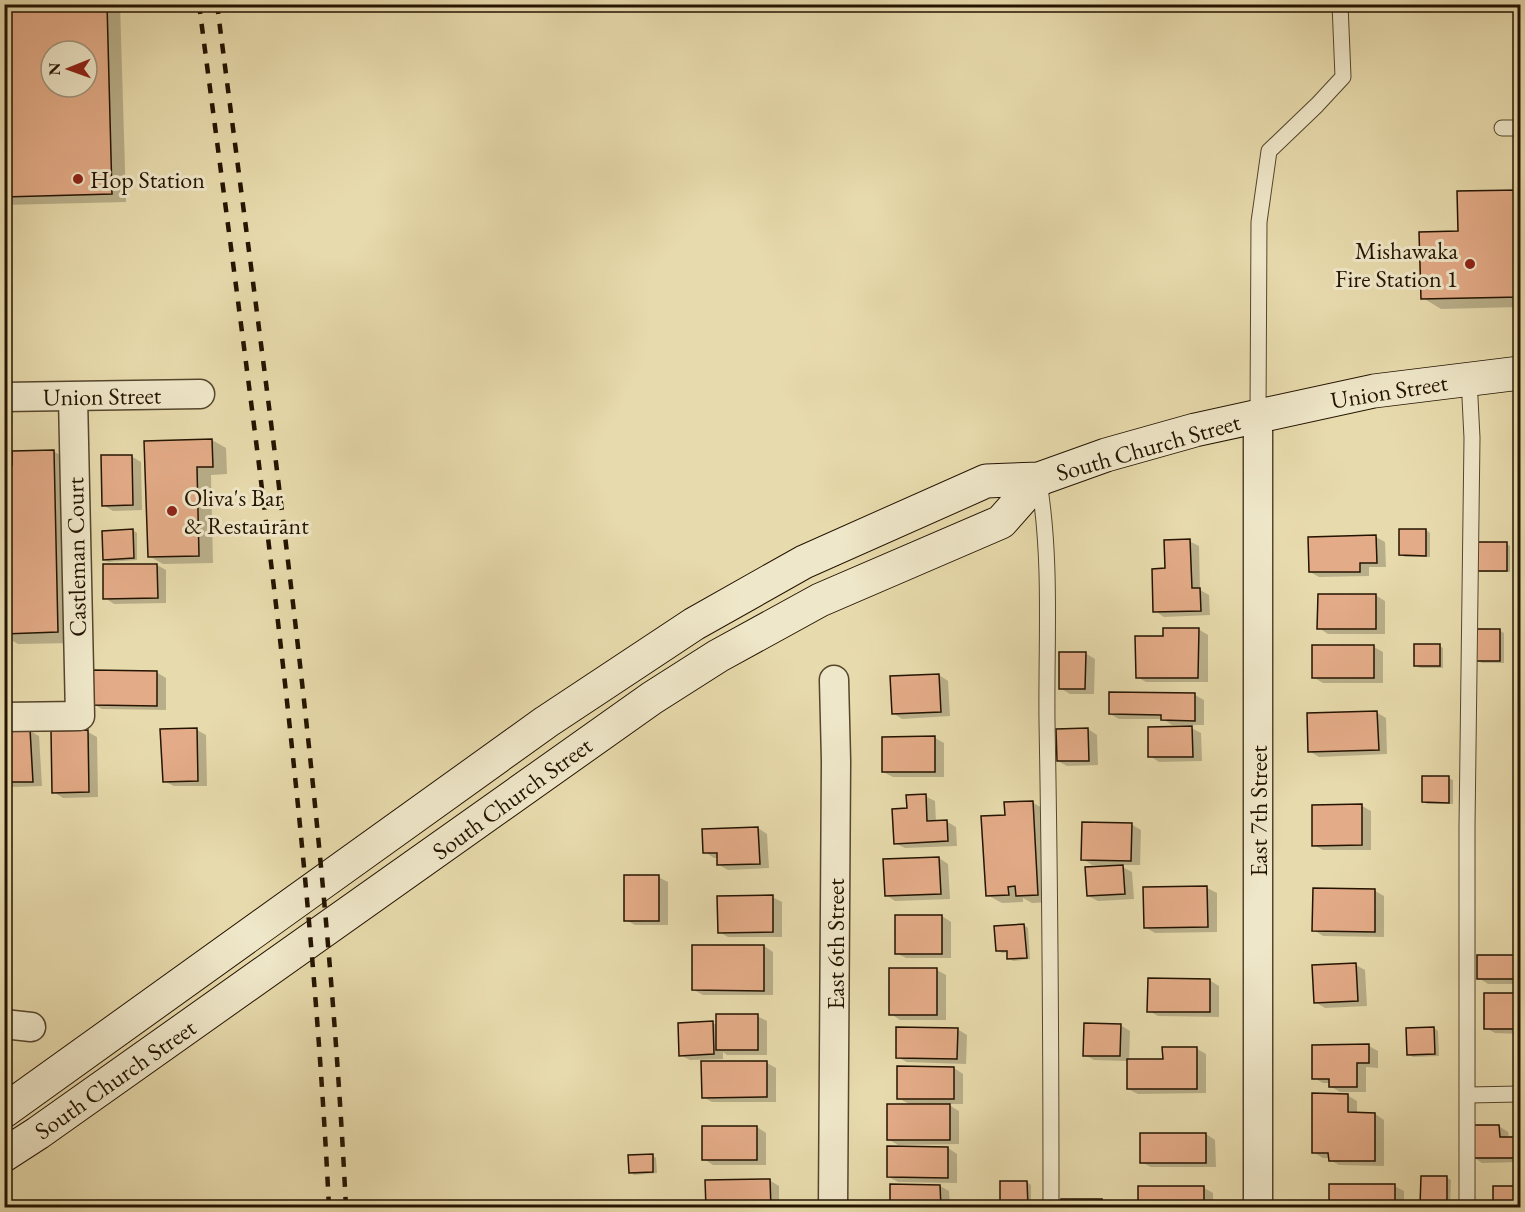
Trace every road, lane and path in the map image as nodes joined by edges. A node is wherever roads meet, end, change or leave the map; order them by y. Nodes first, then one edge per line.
1 (1340, 4) edge
2 (1502, 128) dead end
3 (1521, 128) edge
4 (1521, 373) edge
5 (1469, 378) junction
6 (200, 394) dead end
7 (4, 397) edge
8 (73, 397) junction
9 (1258, 415) junction
10 (1039, 479) junction
11 (834, 680) dead end
12 (4, 717) edge
13 (1521, 1094) edge
14 (1468, 1095) junction
15 (4, 1111) edge
16 (4, 1155) edge
17 (833, 1208) edge
18 (1051, 1208) edge
19 (1258, 1208) edge
20 (1467, 1208) edge

1 - 9 lane
2 - 3 lane
4 - 5 main road, Union Street
5 - 9 main road, Union Street
5 - 14 lane
6 - 8 street, Union Street
7 - 8 street, Union Street
8 - 12 street, Castleman Court
9 - 10 main road, South Church Street
9 - 19 street, East 7th Street
10 - 15 main road, South Church Street
10 - 16 main road, South Church Street
10 - 18 lane
11 - 17 street, East 6th Street
13 - 14 lane
14 - 20 lane

